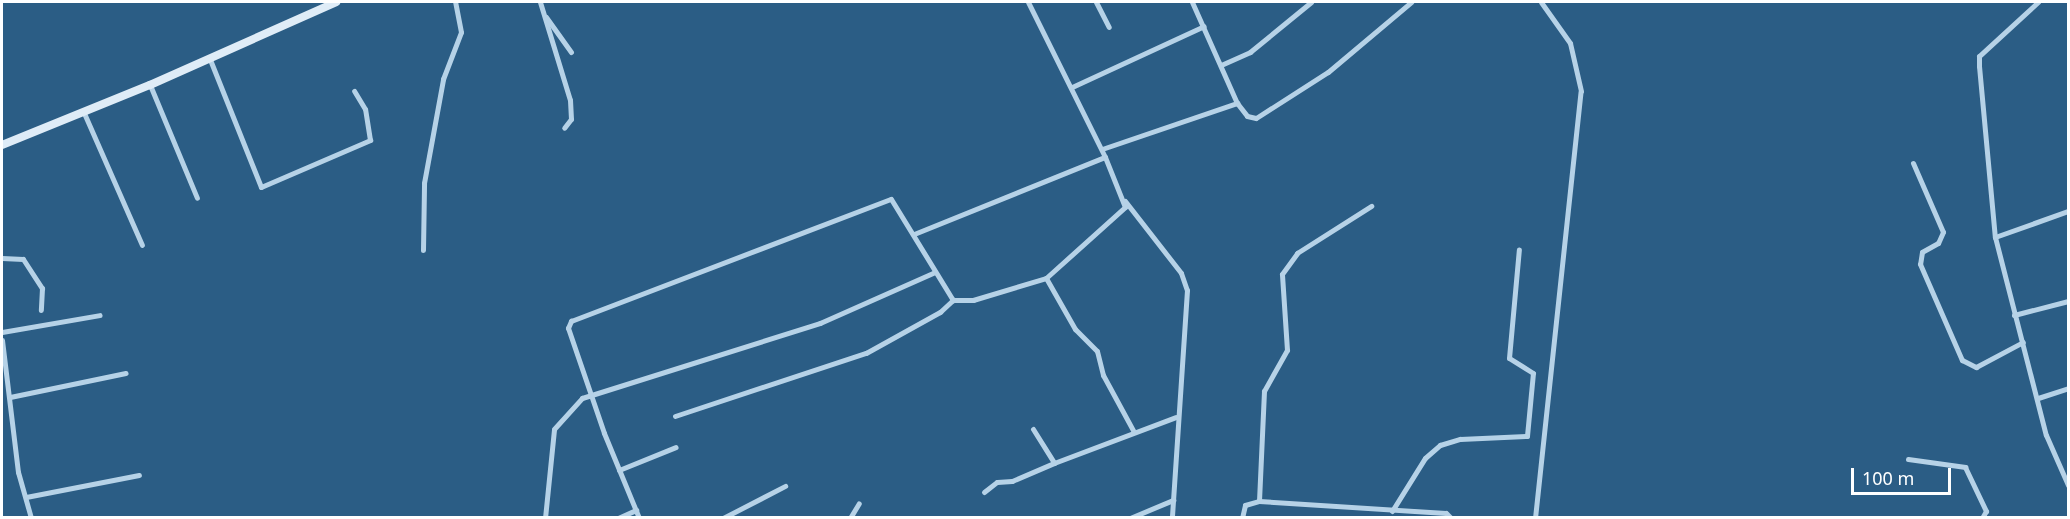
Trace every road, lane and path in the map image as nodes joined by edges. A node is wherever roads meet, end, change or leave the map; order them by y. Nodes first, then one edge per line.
1 (336, 2) edge
2 (455, 2) edge
3 (540, 2) edge
4 (1030, 2) edge
5 (1096, 2) edge
6 (1194, 2) edge
7 (1311, 2) edge
8 (1411, 2) edge
9 (1540, 2) edge
10 (2038, 2) edge
11 (544, 16) junction
12 (1204, 26) junction
13 (1109, 27) dead end
14 (571, 52) dead end
15 (209, 57) junction
16 (1221, 66) junction
17 (150, 85) junction
18 (1072, 87) junction
19 (354, 90) dead end
20 (1237, 103) junction
21 (84, 114) junction
22 (564, 128) dead end
23 (2, 145) edge
24 (1102, 149) junction
25 (1106, 157) junction
26 (1913, 163) dead end
27 (197, 198) dead end
28 (1125, 201) junction
29 (1371, 206) dead end
30 (2068, 211) edge
31 (914, 234) junction
32 (1995, 237) junction
33 (142, 245) dead end
34 (1519, 249) dead end
35 (423, 250) dead end
36 (2, 258) edge
37 (933, 273) junction
38 (1046, 278) junction
39 (953, 300) junction
40 (2068, 301) edge
41 (41, 310) dead end
42 (100, 315) dead end
43 (2014, 315) junction
44 (2, 332) edge
45 (2, 340) edge
46 (2024, 342) junction
47 (126, 372) dead end
48 (2068, 388) edge
49 (593, 392) junction
50 (10, 398) junction
51 (2038, 398) junction
52 (675, 416) dead end
53 (1176, 417) junction
54 (1033, 429) dead end
55 (1134, 432) junction
56 (676, 447) dead end
57 (1908, 459) dead end
58 (1054, 463) junction
59 (619, 470) junction
60 (2067, 472) edge
61 (138, 475) dead end
62 (2068, 485) edge
63 (785, 486) dead end
64 (984, 492) dead end
65 (26, 497) junction
66 (1173, 500) junction
67 (1259, 501) junction
68 (859, 503) dead end
69 (636, 510) junction
70 (1392, 511) junction
71 (736, 515) edge
72 (31, 518) edge
73 (545, 518) edge
74 (618, 518) edge
75 (639, 518) edge
76 (723, 518) edge
77 (850, 518) edge
78 (1130, 518) edge
79 (1172, 518) edge
80 (1242, 518) edge
81 (1451, 518) edge
82 (1535, 518) edge
83 (1982, 518) edge

1 - 15 main road
2 - 35 street
3 - 11 street
4 - 18 street
5 - 13 street
6 - 12 street
7 - 16 street
8 - 20 street
9 - 82 street
10 - 32 street
11 - 14 street
11 - 22 street
12 - 16 street
12 - 18 street
15 - 17 main road
15 - 19 street
16 - 20 street
17 - 21 main road
17 - 27 street
18 - 24 street
20 - 24 street
21 - 23 main road
21 - 33 street
24 - 25 street
25 - 28 street
25 - 31 street
26 - 46 street
28 - 38 street
28 - 53 street
29 - 67 street
30 - 32 street
31 - 37 street
31 - 49 street
32 - 43 street
34 - 70 street
36 - 41 street
37 - 39 street
37 - 49 street
38 - 39 street
38 - 55 street
39 - 52 street
40 - 43 street
42 - 44 street
43 - 46 street
45 - 50 street
46 - 51 street
47 - 50 street
48 - 51 street
49 - 59 street
49 - 73 street
50 - 65 street
51 - 60 street
53 - 55 street
53 - 66 street
54 - 58 street
55 - 58 street
56 - 59 street
57 - 83 street
58 - 64 street
59 - 69 street
60 - 62 street
61 - 65 street
63 - 71 street
65 - 72 street
66 - 78 street
66 - 79 street
67 - 70 street
67 - 80 street
68 - 77 street
69 - 74 street
69 - 75 street
70 - 81 street
71 - 76 street

